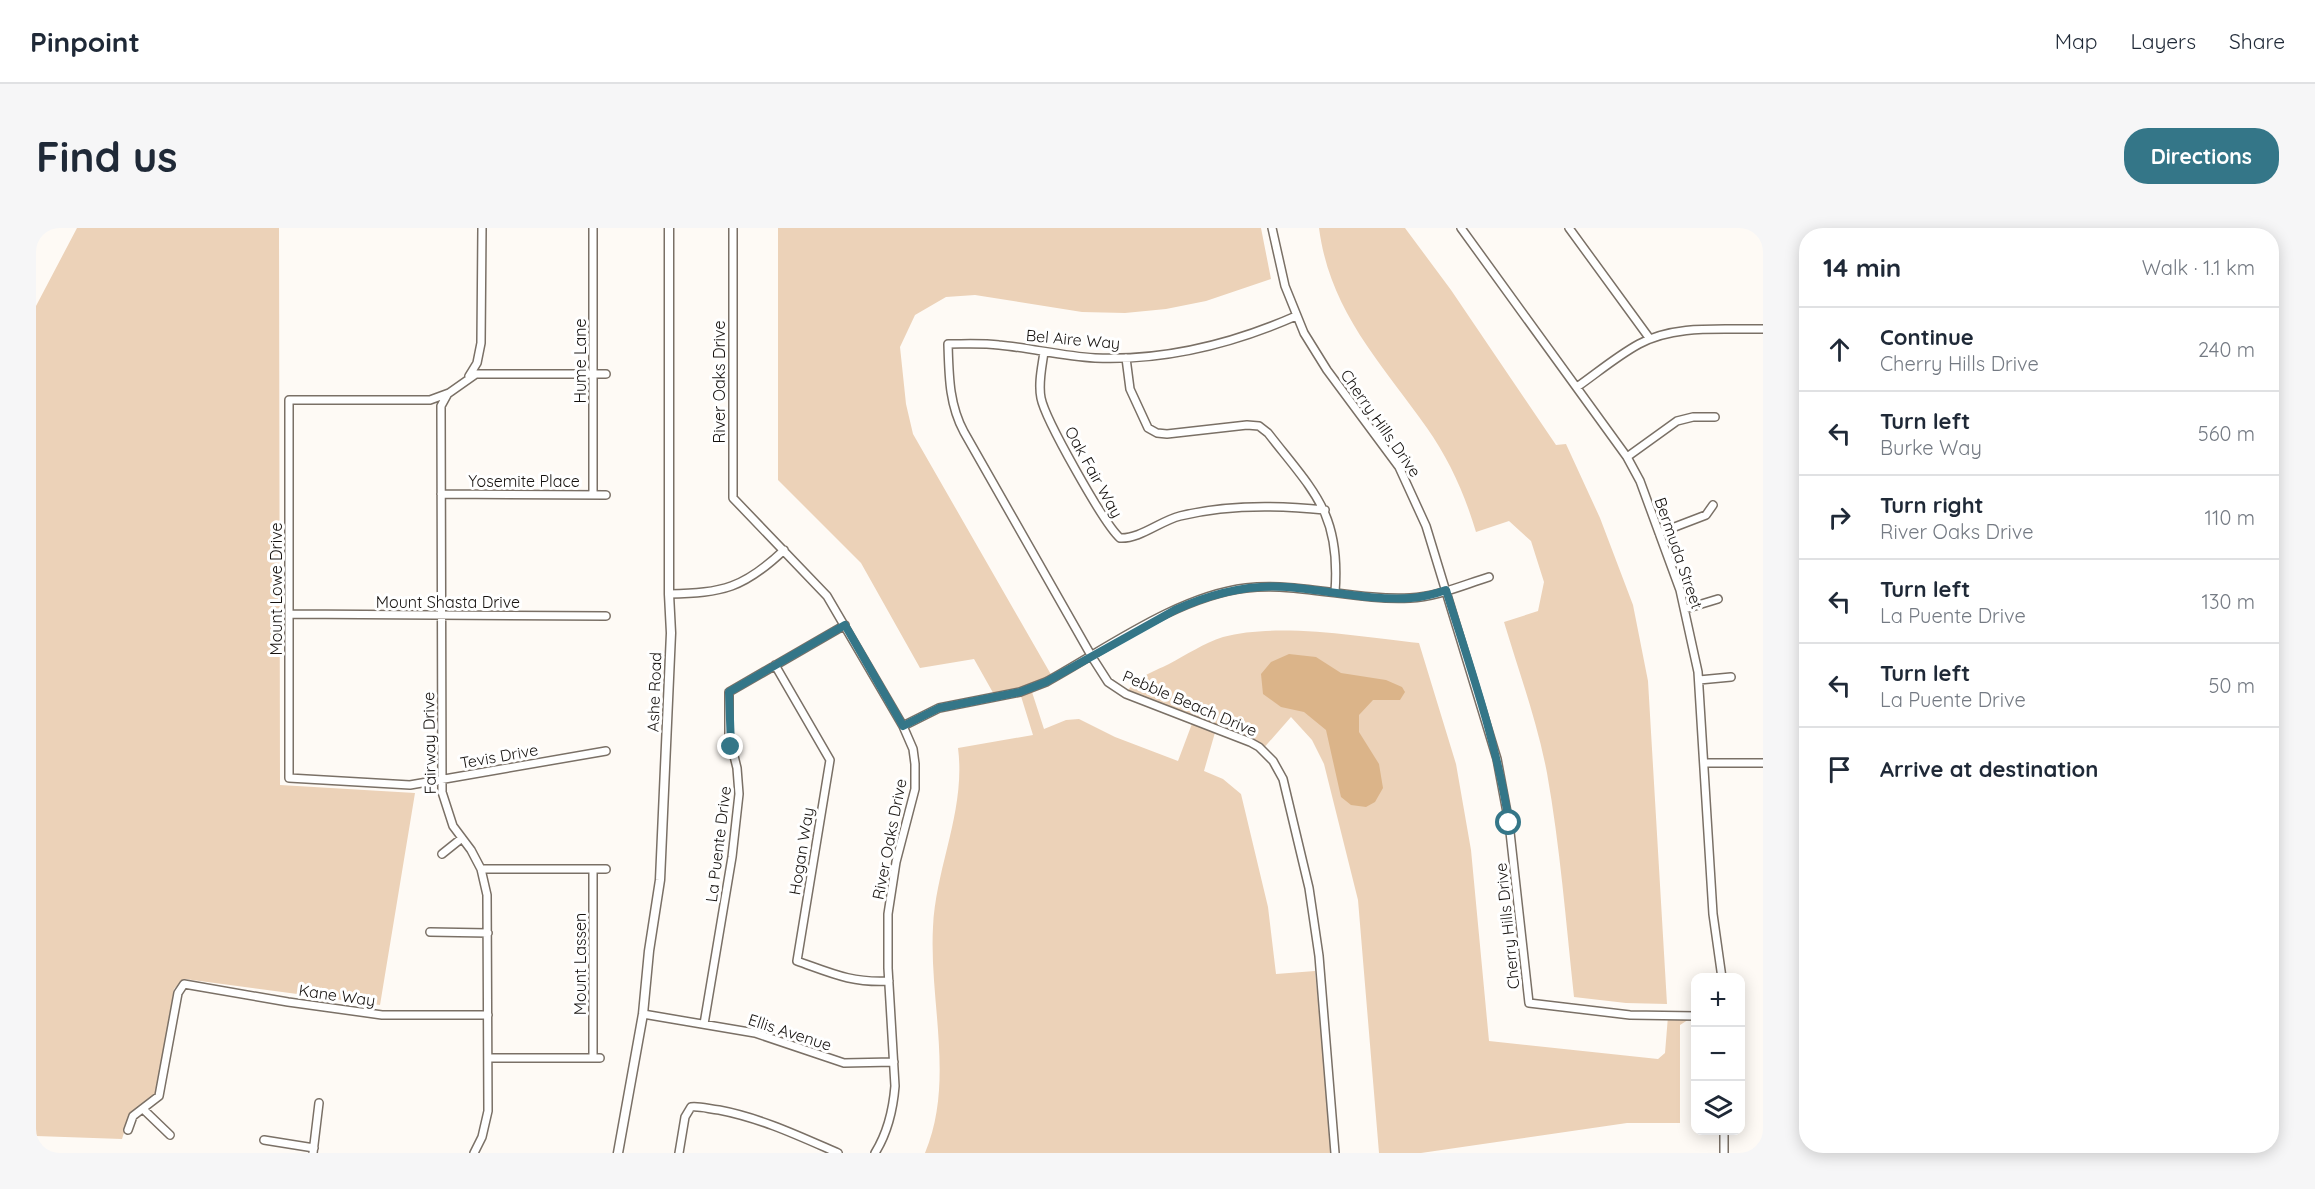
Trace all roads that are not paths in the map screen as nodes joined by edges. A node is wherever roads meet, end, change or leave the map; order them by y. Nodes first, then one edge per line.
1 (482, 228) edge
2 (593, 228) edge
3 (669, 228) edge
4 (733, 228) edge
5 (1272, 228) edge
6 (1461, 228) edge
7 (1569, 228) edge
8 (1296, 316) junction
9 (1763, 329) edge
10 (1650, 339) junction
11 (948, 344) joint
12 (1044, 352) junction
13 (1126, 358) junction
14 (593, 374) junction
15 (606, 374) dead end
16 (467, 379) junction
17 (1577, 387) junction
18 (449, 393) junction
19 (1715, 417) dead end
20 (1628, 457) junction
21 (441, 494) junction
22 (593, 495) junction
23 (606, 495) dead end
24 (1713, 505) dead end
25 (1325, 510) junction
26 (1659, 533) junction
27 (784, 550) junction
28 (1488, 577) dead end
29 (1446, 590) junction
30 (1335, 592) junction
31 (669, 594) junction
32 (1718, 599) dead end
33 (1685, 609) junction
34 (289, 614) junction
35 (441, 615) junction
36 (606, 616) dead end
37 (845, 625) junction
38 (1092, 657) junction
39 (775, 665) junction
40 (1731, 677) dead end
41 (1699, 680) junction
42 (903, 726) junction
43 (606, 751) dead end
44 (1704, 763) junction
45 (1763, 763) edge
46 (289, 778) joint
47 (441, 780) junction
48 (462, 838) junction
49 (442, 854) dead end
50 (481, 869) junction
51 (593, 869) junction
52 (606, 869) dead end
53 (430, 932) dead end
54 (488, 933) junction
55 (1721, 973) edge
56 (889, 981) junction
57 (643, 1014) junction
58 (488, 1015) junction
59 (1691, 1016) edge
60 (704, 1024) junction
61 (488, 1058) junction
62 (894, 1062) junction
63 (319, 1103) dead end
64 (143, 1109) junction
65 (128, 1130) dead end
66 (171, 1135) dead end
67 (1724, 1135) edge
68 (264, 1140) dead end
69 (313, 1151) edge
70 (474, 1153) edge
71 (618, 1153) edge
72 (679, 1153) edge
73 (838, 1153) edge
74 (875, 1153) edge
75 (1335, 1153) edge
76 (1724, 1153) edge

1 - 16 street
2 - 14 street, Hume Lane
3 - 31 street, Ashe Road
4 - 27 street, River Oaks Drive
5 - 8 street, Cherry Hills Drive
6 - 17 street, Bermuda Street
7 - 10 street
8 - 13 street, Bel Aire Way
8 - 29 street, Cherry Hills Drive
9 - 10 street
10 - 17 street
11 - 12 street, Bel Aire Way
11 - 38 street, Pebble Beach Drive
12 - 13 street, Bel Aire Way
12 - 25 street, Oak Fair Way
13 - 25 street
14 - 15 street
14 - 16 street
14 - 22 street, Hume Lane
16 - 18 street
17 - 20 street, Bermuda Street
18 - 21 street, Fairway Drive
18 - 34 street, Mount Lowe Drive
19 - 20 street
20 - 26 street, Bermuda Street
21 - 22 street, Yosemite Place
21 - 35 street, Fairway Drive
22 - 23 street, Yosemite Place
24 - 26 street
25 - 30 street
26 - 33 street, Bermuda Street
27 - 31 street
27 - 37 street, River Oaks Drive
28 - 29 street
29 - 30 street
29 - 59 street, Cherry Hills Drive
30 - 38 street
31 - 57 street, Ashe Road
32 - 33 street
33 - 41 street, Bermuda Street
34 - 35 street, Mount Shasta Drive
34 - 46 street, Mount Lowe Drive
35 - 36 street, Mount Shasta Drive
35 - 47 street, Fairway Drive
37 - 39 street, La Puente Drive
37 - 42 street, River Oaks Drive
38 - 42 street
38 - 75 street, Pebble Beach Drive
39 - 56 street, Hogan Way
39 - 60 street, La Puente Drive
40 - 41 street
41 - 44 street, Bermuda Street
42 - 56 street, River Oaks Drive
43 - 47 street, Tevis Drive
44 - 45 street
44 - 55 street, Bermuda Street
46 - 47 street, Tevis Drive
47 - 48 street, Fairway Drive
48 - 49 street
48 - 50 street, Fairway Drive
50 - 51 street
50 - 54 street, Fairway Drive
51 - 52 street
51 - 61 street, Mount Lassen
53 - 54 street
54 - 58 street, Fairway Drive
56 - 62 street, River Oaks Drive
57 - 60 street, Ellis Avenue
57 - 71 street, Ashe Road
58 - 61 street, Fairway Drive
58 - 64 street, Kane Way
60 - 62 street, Ellis Avenue
61 - 70 street, Fairway Drive
62 - 74 street, River Oaks Drive
63 - 69 street
64 - 65 street
64 - 66 street
67 - 76 street
68 - 69 street
72 - 73 street

